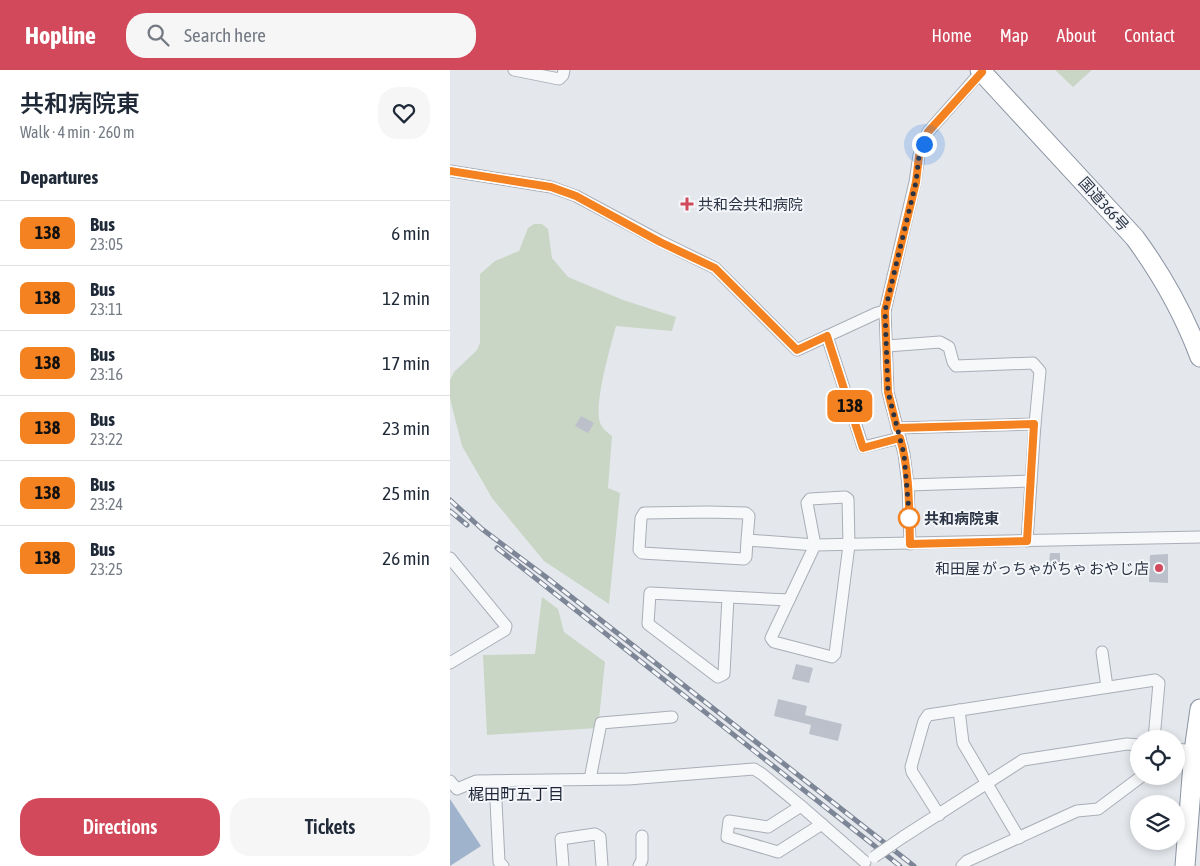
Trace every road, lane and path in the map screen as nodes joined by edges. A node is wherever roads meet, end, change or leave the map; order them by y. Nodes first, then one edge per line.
1 (514, 70) edge
2 (564, 70) edge
3 (981, 71) edge
4 (450, 171) edge
5 (885, 311) junction
6 (827, 336) junction
7 (886, 346) junction
8 (1200, 357) edge
9 (1034, 424) junction
10 (898, 433) junction
11 (1032, 481) junction
12 (908, 485) junction
13 (1200, 537) edge
14 (747, 540) junction
15 (1027, 541) junction
16 (910, 544) junction
17 (815, 545) junction
18 (849, 545) junction
19 (450, 558) edge
20 (728, 597) junction
21 (789, 600) junction
22 (1102, 652) dead end
23 (450, 663) edge
24 (1107, 687) junction
25 (1200, 709) edge
26 (959, 710) junction
27 (672, 717) dead end
28 (1155, 730) edge
29 (1130, 744) edge
30 (1185, 750) edge
31 (590, 779) junction
32 (450, 781) edge
33 (495, 781) junction
34 (987, 784) junction
35 (1130, 785) edge
36 (1185, 785) edge
37 (801, 806) junction
38 (939, 815) junction
39 (822, 824) junction
40 (642, 836) dead end
41 (1020, 838) junction
42 (865, 861) edge
43 (503, 866) edge
44 (563, 866) edge
45 (602, 866) edge
46 (639, 866) edge
47 (962, 866) edge
48 (1185, 866) edge

1 - 2 street
3 - 5 street
3 - 8 highway, 国道366号
4 - 6 street
5 - 6 street
5 - 7 street
6 - 10 street
7 - 9 street
7 - 10 street
9 - 10 street
9 - 11 street
10 - 12 street
11 - 12 street
11 - 15 street
12 - 16 street
13 - 15 street
14 - 14 street
14 - 17 street
15 - 16 street
16 - 18 street
17 - 18 street
17 - 18 street
17 - 21 street
18 - 21 street
19 - 23 street
20 - 20 street
20 - 21 street
22 - 24 street
24 - 26 street
24 - 28 street
25 - 30 highway
26 - 34 street
26 - 38 street
27 - 31 street
29 - 34 street
31 - 33 street
31 - 37 street
32 - 33 street
33 - 43 street
34 - 38 street
34 - 41 street
35 - 41 street
36 - 48 highway
37 - 39 street
37 - 39 street
38 - 42 street, bridge
39 - 42 street
40 - 46 street
41 - 47 street
44 - 45 street

